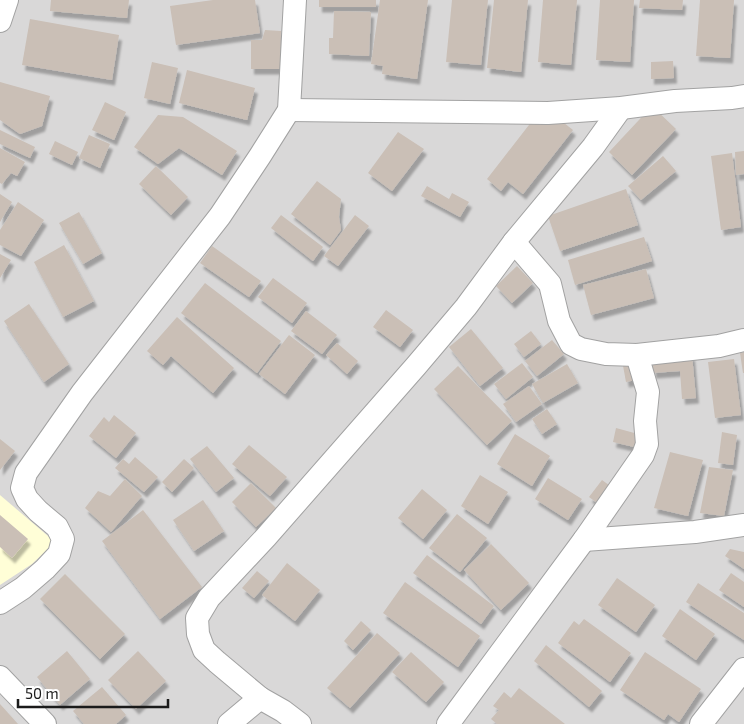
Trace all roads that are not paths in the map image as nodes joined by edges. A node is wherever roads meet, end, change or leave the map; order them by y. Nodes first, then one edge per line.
1 (7, 0) edge
2 (295, 0) edge
3 (0, 21) edge
4 (744, 96) edge
5 (621, 108) junction
6 (289, 110) junction
7 (514, 242) junction
8 (744, 340) edge
9 (637, 354) junction
10 (744, 526) edge
11 (584, 540) junction
12 (0, 603) edge
13 (744, 669) edge
14 (0, 677) edge
15 (260, 698) junction
16 (46, 724) edge
17 (229, 724) edge
18 (300, 724) edge
19 (448, 724) edge
20 (701, 724) edge

1 - 3 street
2 - 6 street
4 - 5 street
5 - 6 street
5 - 7 street
6 - 12 street
7 - 9 street
7 - 15 street
8 - 9 street
9 - 11 street
10 - 11 street
11 - 19 street
13 - 20 street
14 - 16 street
15 - 17 street
15 - 18 street

